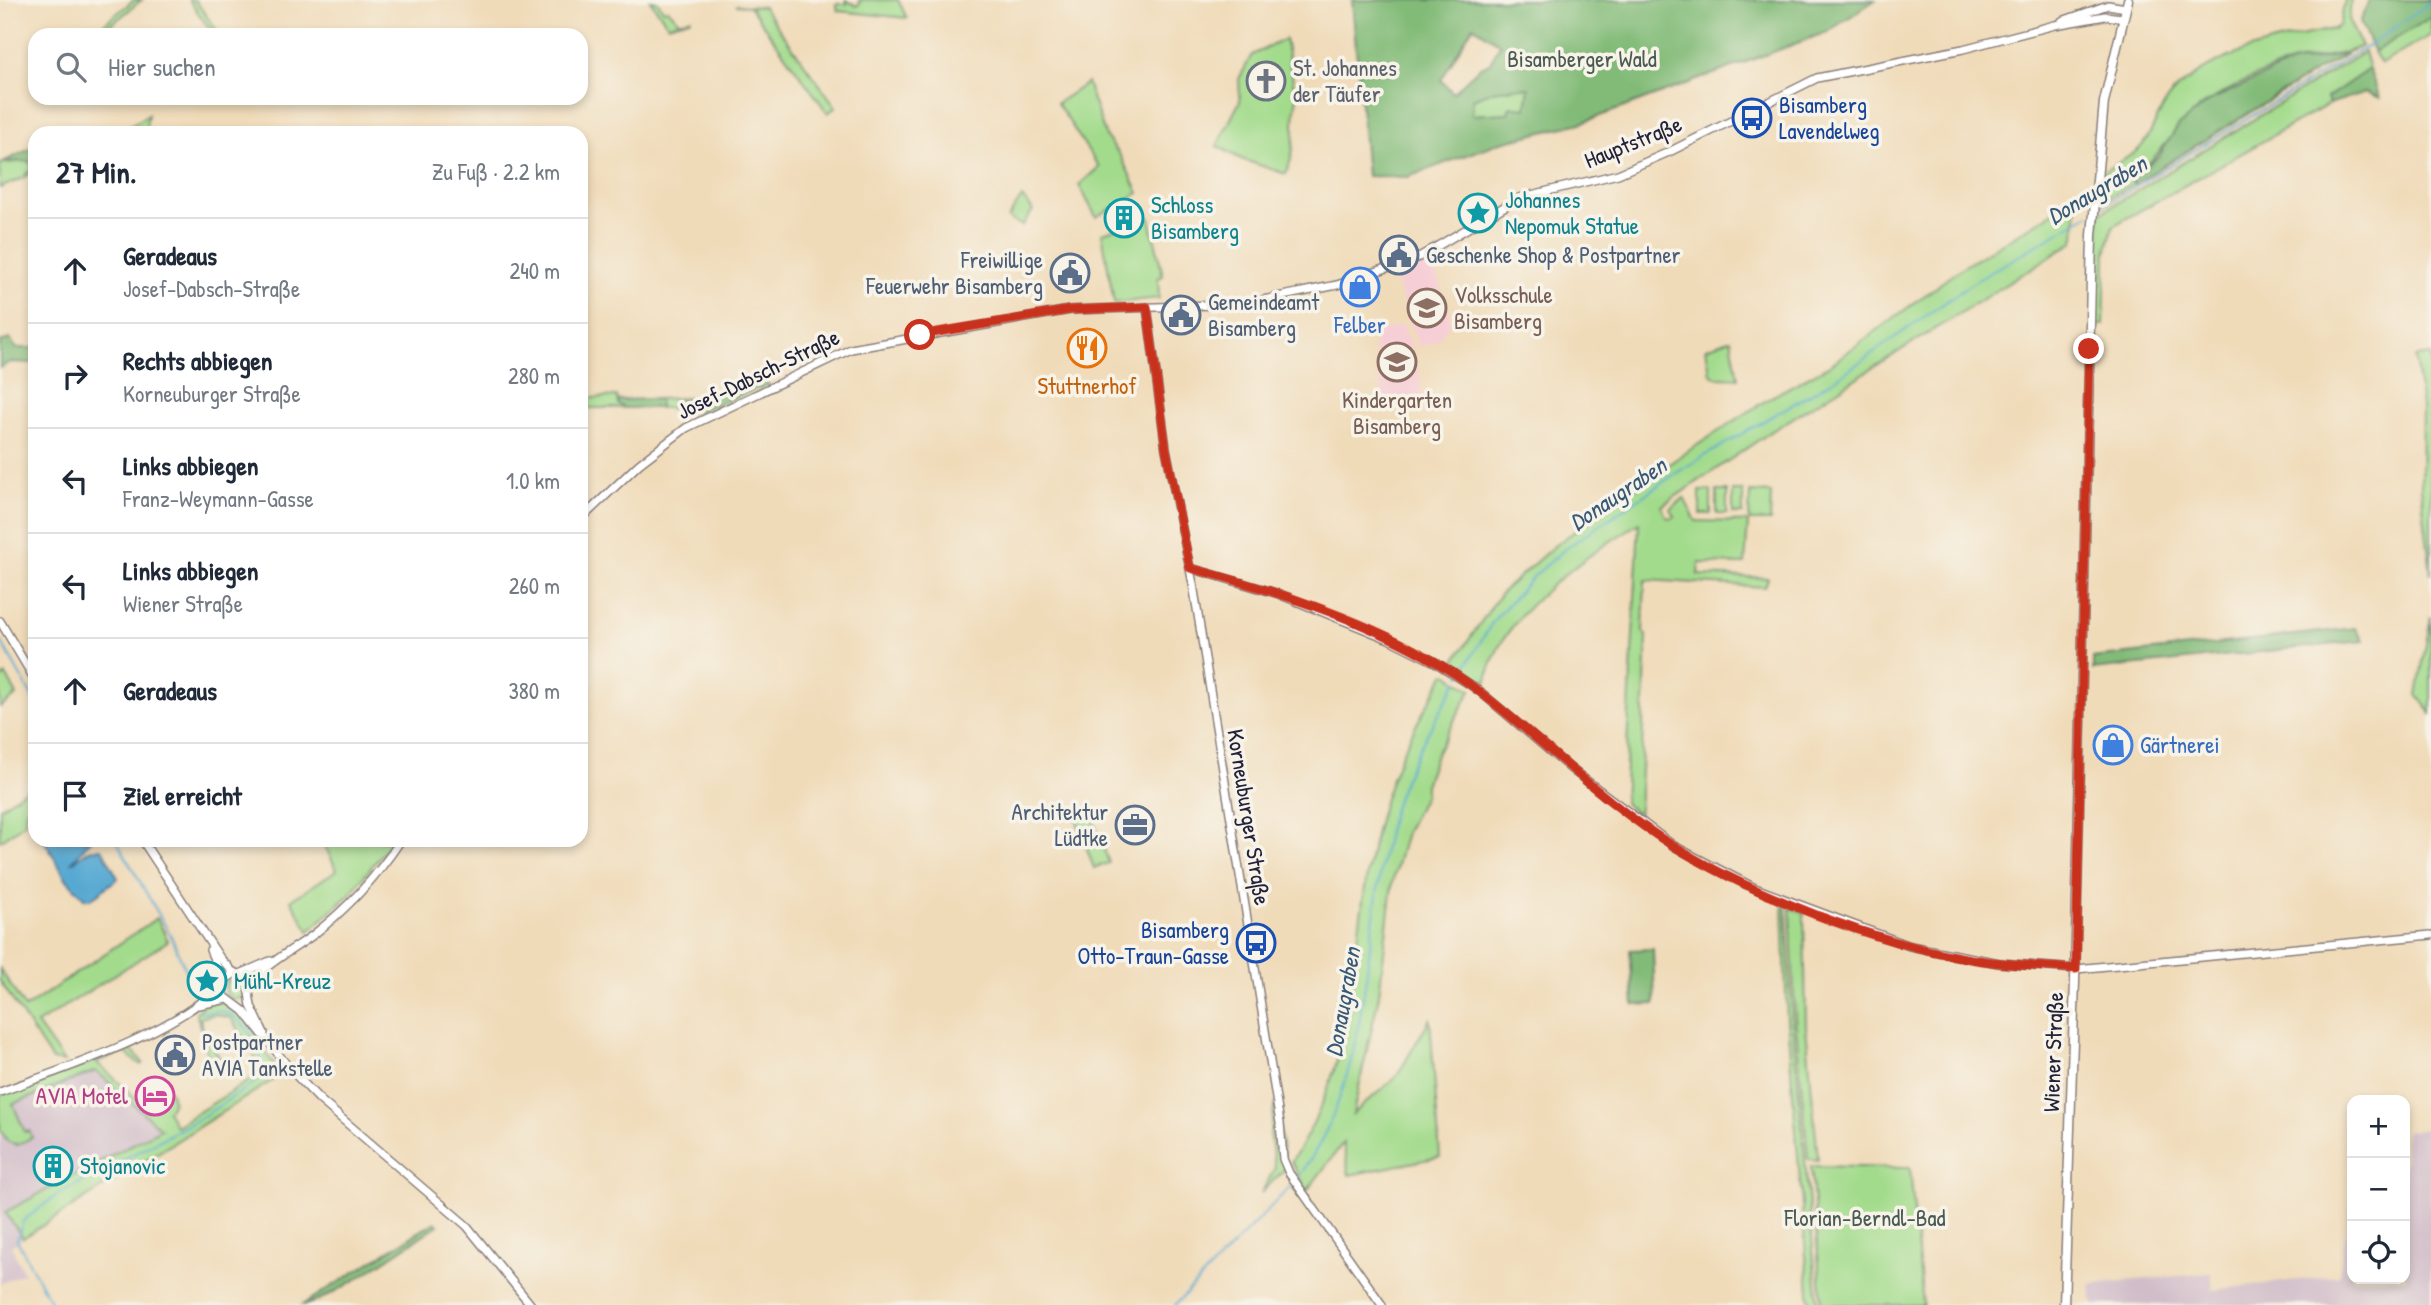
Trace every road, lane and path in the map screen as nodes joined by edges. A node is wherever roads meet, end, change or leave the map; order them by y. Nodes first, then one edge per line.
1 (2127, 4) edge
2 (2123, 18) junction
3 (2055, 25) junction
4 (1147, 307) junction
5 (588, 512) edge
6 (1190, 568) junction
7 (0, 621) edge
8 (28, 668) edge
9 (147, 847) edge
10 (396, 847) edge
11 (2431, 935) edge
12 (204, 936) junction
13 (284, 955) junction
14 (2076, 969) junction
15 (238, 974) junction
16 (222, 982) junction
17 (249, 990) junction
18 (229, 1000) junction
19 (195, 1006) junction
20 (264, 1034) junction
21 (0, 1091) edge
22 (531, 1305) edge
23 (1382, 1305) edge
24 (2064, 1305) edge

1 - 2 main road
1 - 3 main road, Hauptstraße
2 - 3 main road, Hauptstraße
2 - 14 main road, Wiener Straße
3 - 4 main road, Hauptstraße
4 - 5 main road, Josef-Dabsch-Straße
4 - 6 main road, Korneuburger Straße
6 - 14 main road
6 - 23 main road, Korneuburger Straße
7 - 8 main road
9 - 12 main road
10 - 13 main road
11 - 14 main road
12 - 15 main road
12 - 16 main road
13 - 15 main road
13 - 17 main road
14 - 24 main road, Wiener Straße
15 - 16 main road
15 - 17 main road
16 - 18 main road
16 - 19 main road
17 - 18 main road
17 - 20 main road
18 - 19 main road
18 - 20 main road
19 - 21 main road
20 - 22 main road

